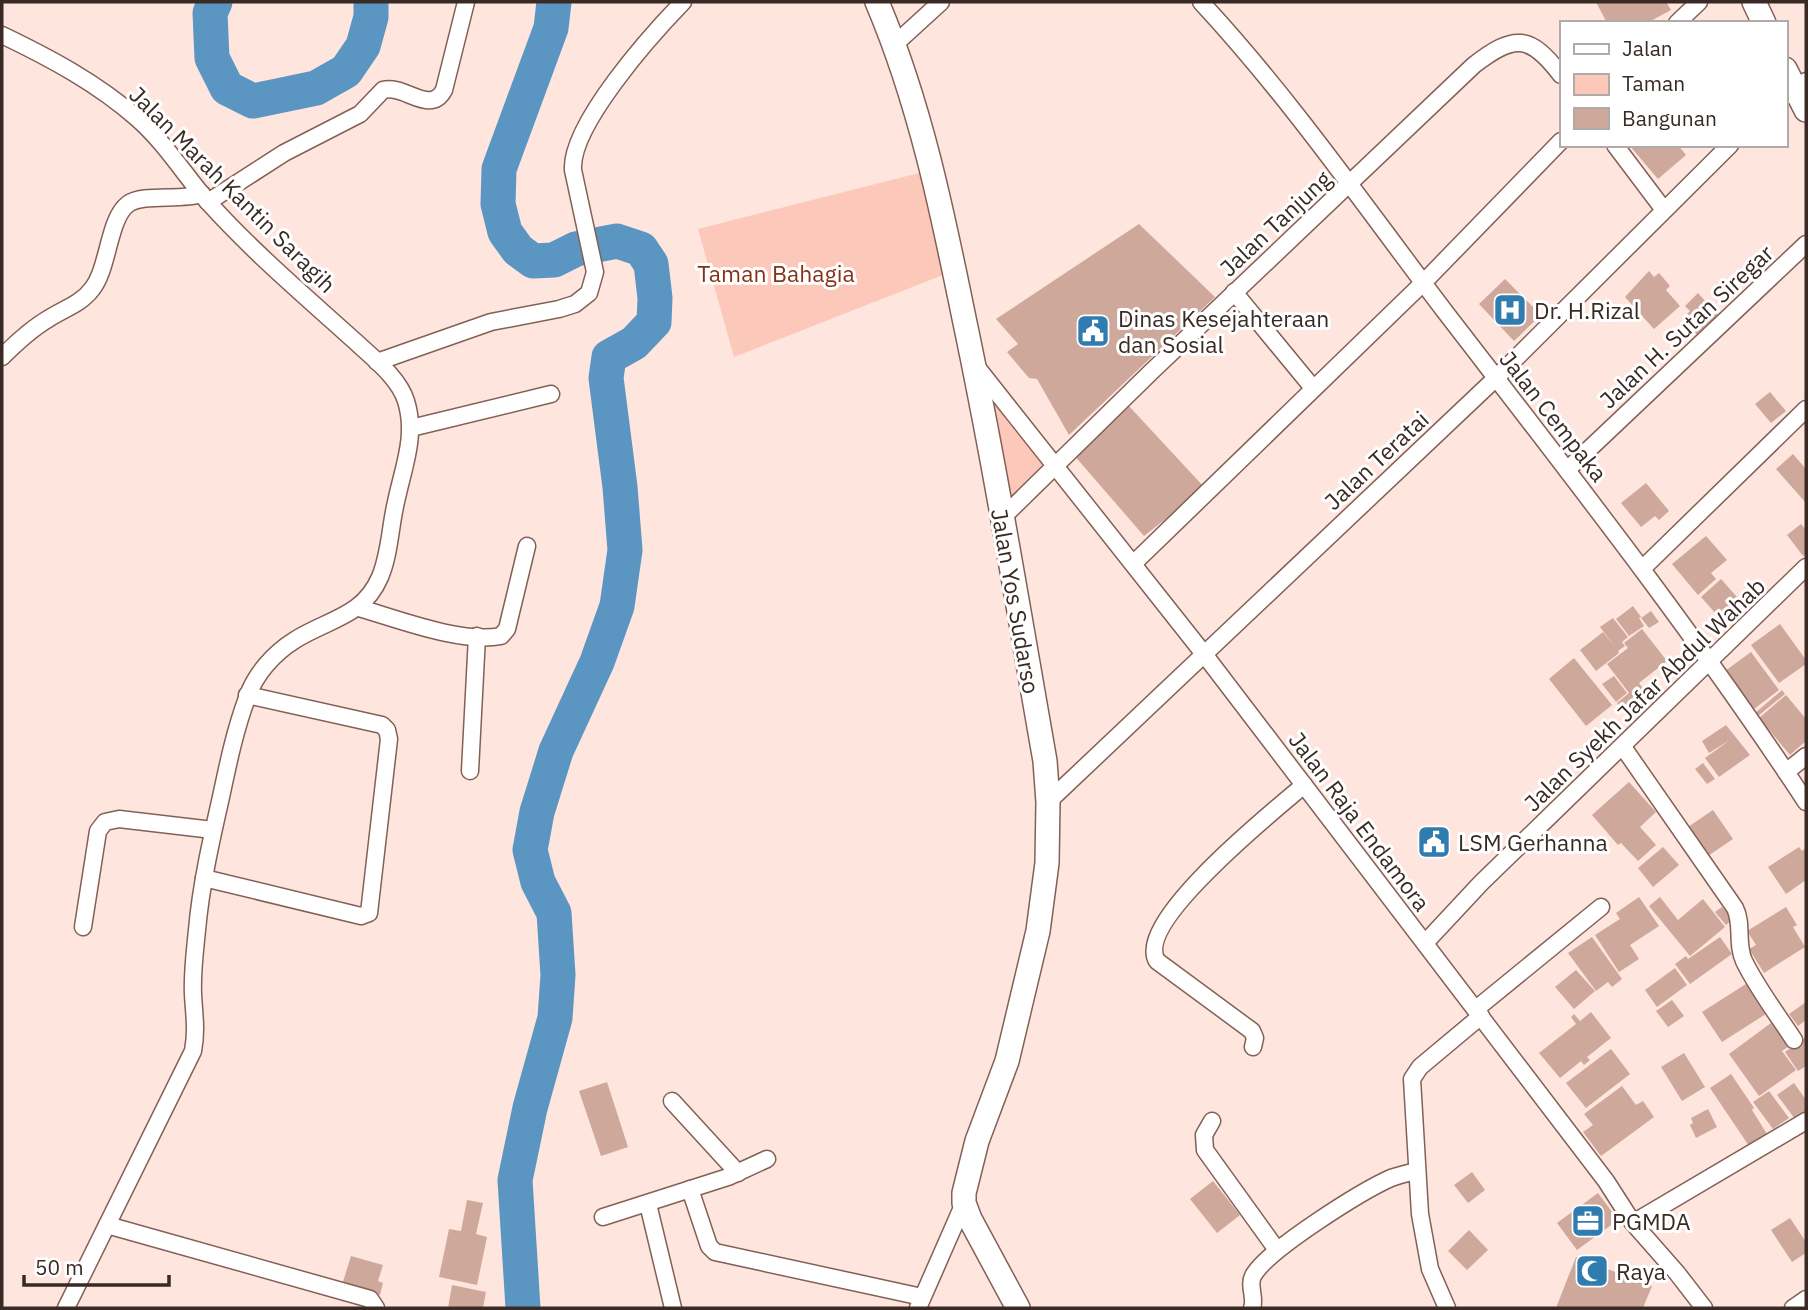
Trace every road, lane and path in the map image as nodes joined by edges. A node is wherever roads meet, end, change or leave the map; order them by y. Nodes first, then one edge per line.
1 (467, 2) edge
2 (683, 2) edge
3 (877, 2) edge
4 (941, 2) edge
5 (1201, 2) edge
6 (1699, 2) edge
7 (1754, 2) edge
8 (1679, 21) edge
9 (1762, 21) edge
10 (2, 35) edge
11 (895, 44) junction
12 (1560, 74) edge
13 (1793, 84) edge
14 (1806, 110) edge
15 (1560, 142) edge
16 (1617, 147) edge
17 (1728, 147) edge
18 (1350, 185) junction
19 (205, 198) junction
20 (1664, 210) junction
21 (1806, 244) edge
22 (1423, 283) junction
23 (1234, 292) junction
24 (2, 357) edge
25 (377, 362) junction
26 (974, 364) junction
27 (1496, 378) junction
28 (1312, 388) junction
29 (551, 394) dead end
30 (1806, 410) edge
31 (411, 428) junction
32 (1056, 466) junction
33 (1567, 470) junction
34 (1002, 519) junction
35 (527, 546) dead end
36 (1133, 563) junction
37 (1806, 567) edge
38 (1643, 568) junction
39 (359, 608) junction
40 (477, 636) junction
41 (1204, 654) junction
42 (1710, 661) junction
43 (247, 695) junction
44 (1623, 747) junction
45 (1806, 756) edge
46 (470, 771) dead end
47 (1787, 772) junction
48 (1304, 785) junction
49 (1048, 802) junction
50 (1806, 802) edge
51 (213, 830) junction
52 (204, 878) junction
53 (1601, 907) dead end
54 (83, 927) dead end
55 (1424, 943) junction
56 (1478, 1012) junction
57 (1794, 1040) dead end
58 (1253, 1047) dead end
59 (672, 1101) dead end
60 (1212, 1121) dead end
61 (1806, 1121) edge
62 (767, 1159) dead end
63 (1417, 1171) junction
64 (738, 1173) junction
65 (690, 1189) junction
66 (648, 1203) junction
67 (964, 1203) junction
68 (603, 1217) dead end
69 (1633, 1223) junction
70 (107, 1225) junction
71 (1277, 1250) junction
72 (1806, 1299) edge
73 (920, 1302) edge
74 (1443, 1307) edge
75 (65, 1308) edge
76 (376, 1308) edge
77 (673, 1308) edge
78 (1018, 1308) edge
79 (1252, 1308) edge
80 (1704, 1308) edge
81 (1793, 1308) edge

1 - 19 street
2 - 25 street
3 - 11 street, Jalan Yos Sudarso
4 - 11 street
5 - 18 street, Jalan Cempaka
6 - 8 street
7 - 9 street
10 - 19 street, Jalan Marah Kantin Saragih
11 - 26 street, Jalan Yos Sudarso
12 - 18 street, Jalan Tanjung
13 - 14 street
15 - 22 street
16 - 20 street
17 - 20 street, Jalan Teratai
18 - 22 street, Jalan Cempaka
18 - 23 street, Jalan Tanjung
19 - 24 street
19 - 25 street, Jalan Marah Kantin Saragih
20 - 27 street, Jalan Teratai
21 - 33 street, Jalan H. Sutan Siregar
22 - 27 street, Jalan Cempaka
22 - 28 street
23 - 28 street
23 - 32 street, Jalan Tanjung
25 - 31 street, Jalan Marah Kantin Saragih
26 - 32 street, Jalan Raja Endamora
26 - 34 street, Jalan Yos Sudarso
27 - 33 street, Jalan Cempaka
27 - 41 street, Jalan Teratai
28 - 36 street
29 - 31 street
30 - 38 street
31 - 39 street, Jalan Marah Kantin Saragih
32 - 34 street, Jalan Tanjung
32 - 36 street, Jalan Raja Endamora
33 - 38 street, Jalan Cempaka
34 - 49 street, Jalan Yos Sudarso
35 - 40 street
36 - 41 street, Jalan Raja Endamora
37 - 42 street, Jalan Syekh Jafar Abdul Wahab
38 - 42 street, Jalan Cempaka
39 - 40 street
39 - 43 street
40 - 46 street
41 - 48 street, Jalan Raja Endamora
41 - 49 street, Jalan Teratai
42 - 44 street, Jalan Syekh Jafar Abdul Wahab
42 - 47 street, Jalan Cempaka
43 - 51 street
43 - 52 street
44 - 55 street, Jalan Syekh Jafar Abdul Wahab
44 - 57 street
45 - 47 street
47 - 50 street, Jalan Cempaka
48 - 55 street, Jalan Raja Endamora
48 - 58 street
49 - 67 street, Jalan Yos Sudarso
51 - 52 street
51 - 54 street
52 - 70 street
53 - 56 street
55 - 56 street, Jalan Raja Endamora
56 - 63 street
56 - 69 street, Jalan Raja Endamora
59 - 64 street
60 - 71 street
61 - 69 street
62 - 64 street
63 - 71 street
63 - 74 street
64 - 65 street
65 - 66 street
65 - 73 street
66 - 68 street
66 - 77 street
67 - 73 street
67 - 78 street
69 - 80 street, Jalan Raja Endamora
70 - 75 street
70 - 76 street
71 - 79 street
72 - 81 street

